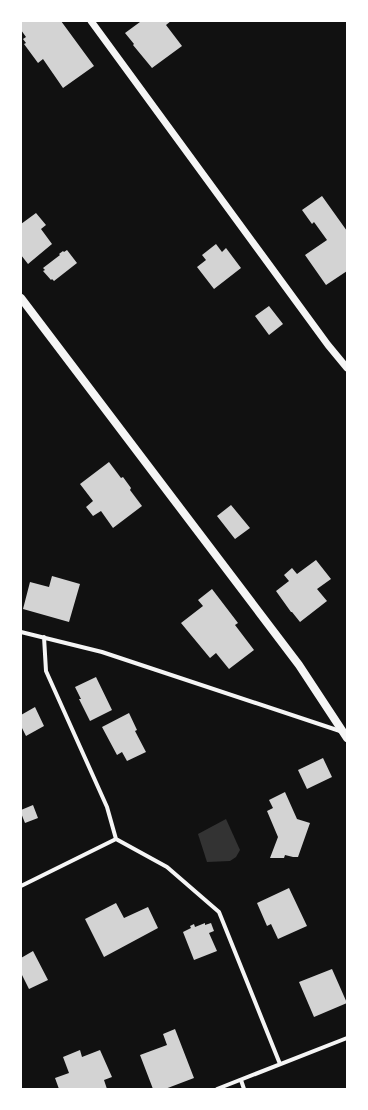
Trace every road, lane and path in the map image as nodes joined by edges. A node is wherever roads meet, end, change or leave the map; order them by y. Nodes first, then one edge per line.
1 (91, 21) edge
2 (21, 298) edge
3 (347, 368) edge
4 (21, 632) edge
5 (44, 637) junction
6 (346, 736) edge
7 (116, 839) junction
8 (21, 886) edge
9 (347, 1038) edge
10 (280, 1064) junction
11 (241, 1080) junction
12 (217, 1089) edge
13 (244, 1089) edge

1 - 3 street
2 - 6 main road
4 - 5 street
5 - 6 street
5 - 7 street
7 - 8 street
7 - 10 street
9 - 10 street
10 - 11 street
11 - 12 street
11 - 13 street

